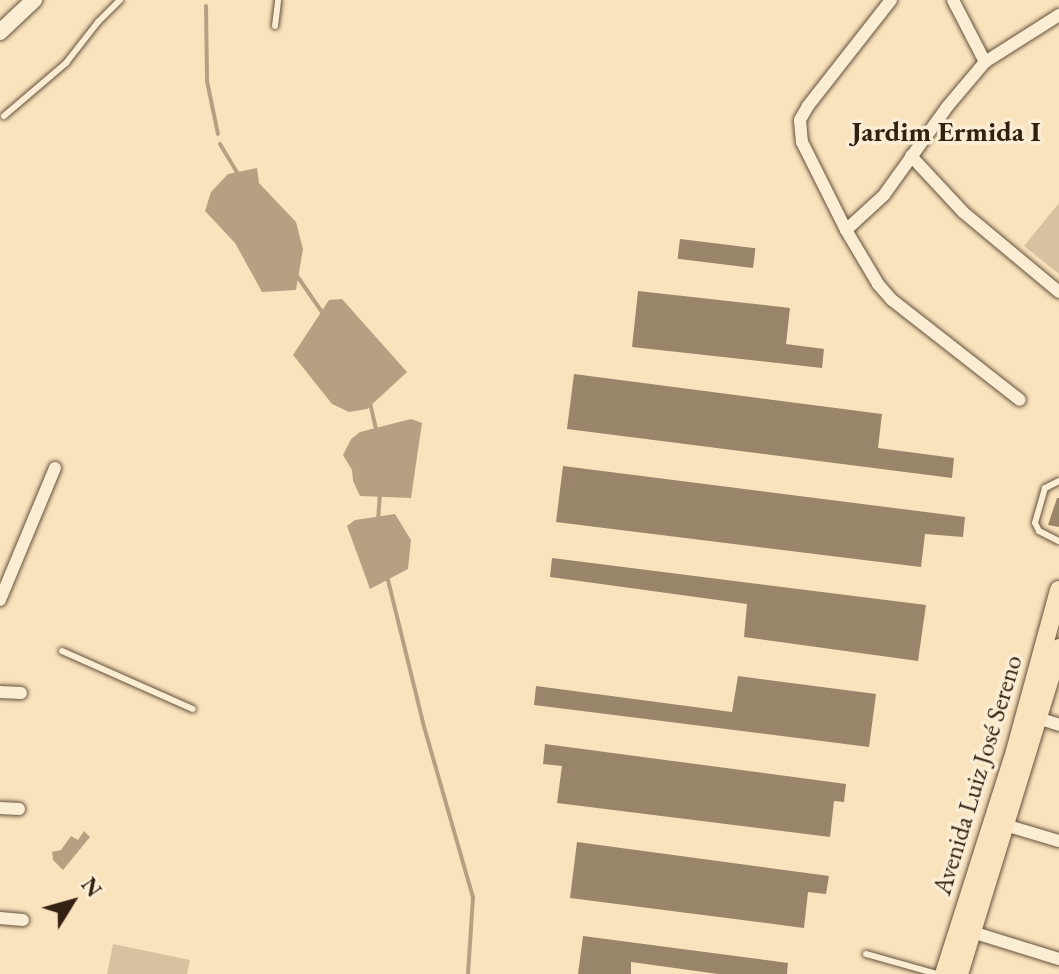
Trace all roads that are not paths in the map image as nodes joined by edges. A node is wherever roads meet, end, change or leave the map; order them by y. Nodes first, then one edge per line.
1 (34, 0) edge
2 (120, 0) edge
3 (278, 0) edge
4 (891, 0) edge
5 (953, 0) edge
6 (1059, 15) edge
7 (275, 26) dead end
8 (0, 32) edge
9 (985, 62) junction
10 (4, 116) dead end
11 (911, 156) junction
12 (846, 230) junction
13 (1059, 292) edge
14 (1020, 400) dead end
15 (55, 468) dead end
16 (1059, 481) edge
17 (1059, 541) edge
18 (1059, 590) edge
19 (0, 600) edge
20 (1059, 648) edge
21 (62, 651) dead end
22 (0, 692) edge
23 (21, 693) dead end
24 (193, 709) dead end
25 (1038, 718) junction
26 (1059, 725) edge
27 (0, 808) edge
28 (19, 809) dead end
29 (1005, 825) junction
30 (1059, 841) edge
31 (0, 918) edge
32 (23, 920) dead end
33 (972, 932) junction
34 (866, 954) dead end
35 (1059, 959) edge
36 (937, 974) edge
37 (944, 974) edge
38 (959, 974) edge

1 - 8 street
2 - 10 lane
3 - 7 lane
4 - 12 street
5 - 9 street
6 - 9 street
9 - 11 street
11 - 12 street
11 - 13 street
12 - 14 street
15 - 19 street
16 - 17 lane
18 - 37 main road, Avenida Luiz José Sereno
20 - 25 main road, Avenida Luiz José Sereno
21 - 24 lane
22 - 23 street
25 - 26 street
25 - 29 main road, Avenida Luiz José Sereno
27 - 28 street
29 - 30 street
29 - 33 main road, Avenida Luiz José Sereno
31 - 32 street
33 - 35 street
33 - 38 main road, Avenida Luiz José Sereno
34 - 36 lane

